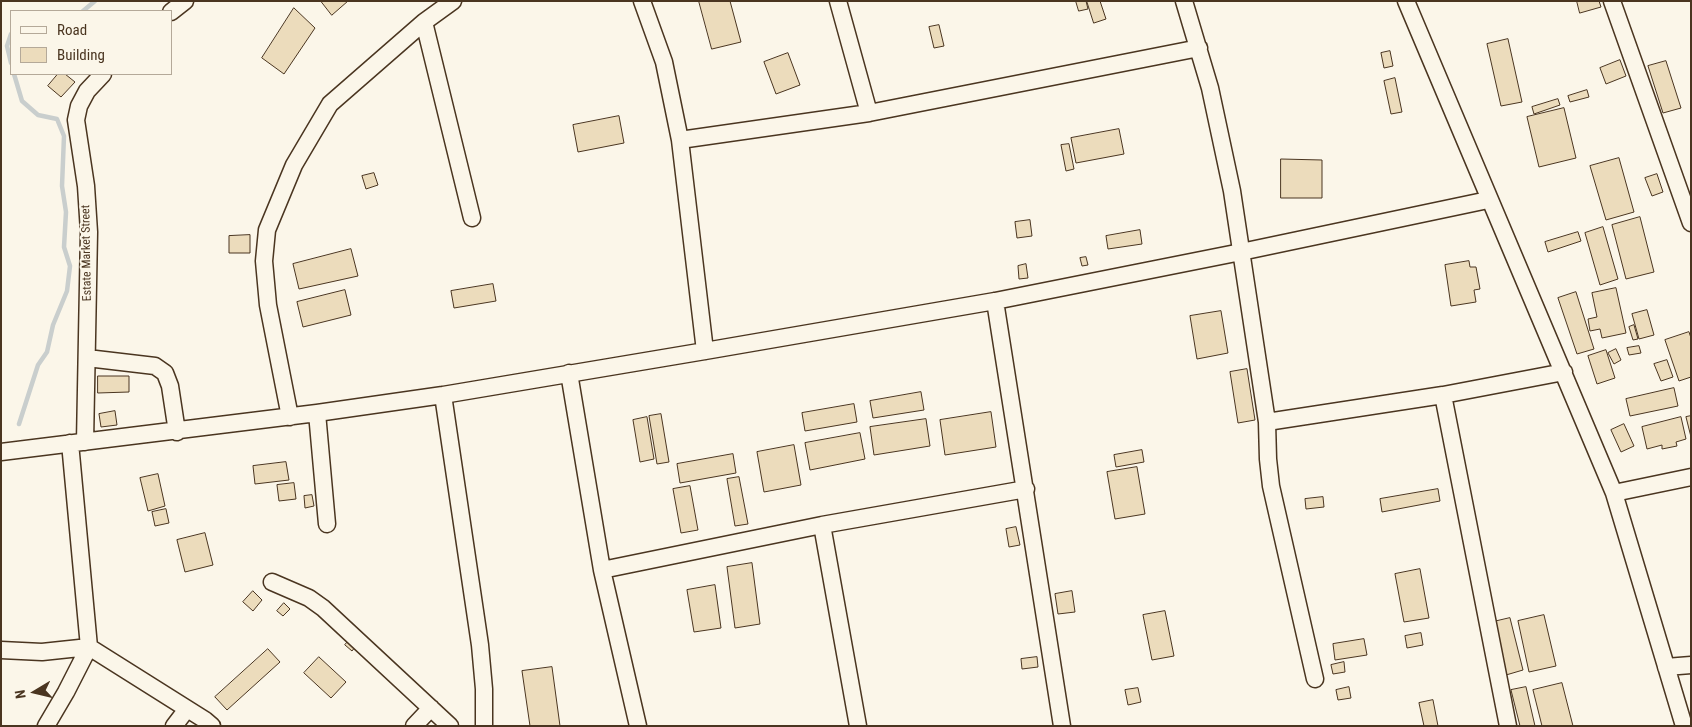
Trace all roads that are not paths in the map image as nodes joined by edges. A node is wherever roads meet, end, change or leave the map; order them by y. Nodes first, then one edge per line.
1 (185, 1) edge
2 (453, 1) edge
3 (642, 1) edge
4 (838, 1) edge
5 (1184, 1) edge
6 (1406, 1) edge
7 (1612, 1) edge
8 (172, 11) edge
9 (424, 22) junction
10 (1199, 48) junction
11 (102, 75) edge
12 (869, 113) junction
13 (680, 140) junction
14 (1488, 200) junction
15 (472, 218) dead end
16 (1691, 223) edge
17 (1241, 252) junction
18 (995, 300) junction
19 (705, 351) junction
20 (87, 358) junction
21 (1564, 372) junction
22 (569, 373) junction
23 (443, 395) junction
24 (1443, 395) junction
25 (317, 413) junction
26 (290, 417) junction
27 (1266, 422) junction
28 (177, 432) junction
29 (78, 442) junction
30 (1, 452) edge
31 (1691, 478) edge
32 (1026, 489) junction
33 (1614, 493) junction
34 (327, 524) dead end
35 (822, 525) junction
36 (602, 570) junction
37 (272, 582) dead end
38 (89, 647) junction
39 (1, 650) edge
40 (1691, 664) edge
41 (1666, 667) junction
42 (1314, 679) dead end
43 (431, 708) junction
44 (187, 709) junction
45 (46, 726) edge
46 (174, 726) edge
47 (212, 726) edge
48 (414, 726) edge
49 (450, 726) edge
50 (484, 726) edge
51 (638, 726) edge
52 (858, 726) edge
53 (1062, 726) edge
54 (1508, 726) edge
55 (1684, 726) edge

1 - 8 street
2 - 9 street
3 - 13 street
4 - 12 street
5 - 10 street
6 - 14 street
7 - 16 street
9 - 15 street
9 - 26 street
10 - 12 street
10 - 17 street
11 - 20 street, Estate Market Street
12 - 13 street
13 - 19 street
14 - 17 street
14 - 21 street
17 - 18 street
17 - 27 street
18 - 19 street
18 - 32 street
19 - 22 street
20 - 28 street
20 - 29 street, Estate Market Street
21 - 24 street
21 - 33 street
22 - 23 street
22 - 36 street
23 - 25 street
23 - 50 street
24 - 27 street
24 - 54 street
25 - 26 street
25 - 34 street
26 - 28 street
27 - 42 street
28 - 29 street
29 - 30 street
29 - 38 street, Estate Market Street
31 - 33 street
32 - 35 street
32 - 53 street
33 - 41 street
35 - 36 street
35 - 52 street
36 - 51 street
37 - 43 street
38 - 39 street
38 - 44 street
38 - 45 street
40 - 41 street
41 - 55 street
43 - 48 street
43 - 49 street
44 - 46 street
44 - 47 street

